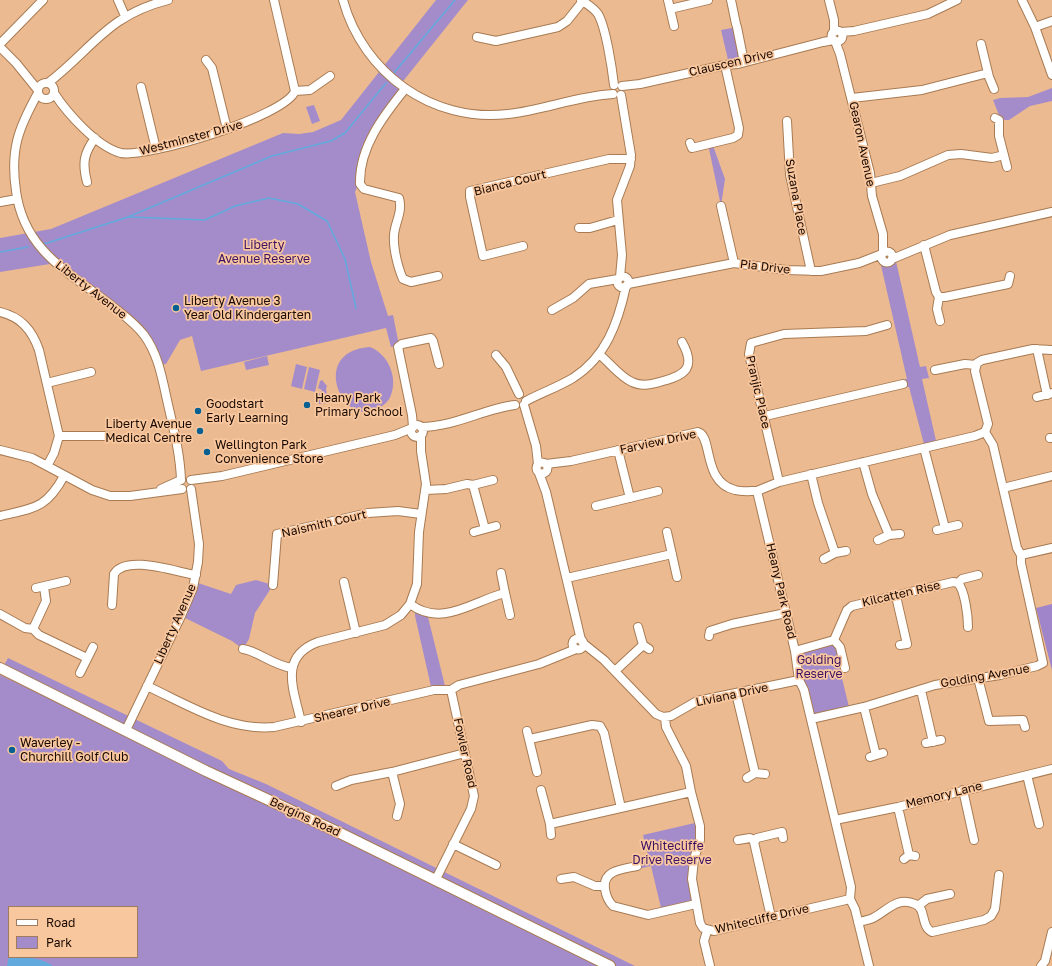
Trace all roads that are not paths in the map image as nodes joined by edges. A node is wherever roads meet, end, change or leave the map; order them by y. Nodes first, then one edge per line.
1 (43, 0) edge
2 (118, 0) edge
3 (168, 0) edge
4 (274, 0) edge
5 (343, 0) edge
6 (668, 0) edge
7 (705, 0) edge
8 (731, 0) edge
9 (829, 0) edge
10 (957, 0) edge
11 (1022, 0) edge
12 (582, 1) edge
13 (670, 9) junction
14 (125, 16) junction
15 (1052, 20) edge
16 (674, 26) dead end
17 (1035, 27) junction
18 (837, 36) junction
19 (477, 37) dead end
20 (981, 44) dead end
21 (0, 46) edge
22 (206, 60) dead end
23 (744, 62) junction
24 (16, 63) junction
25 (725, 65) junction
26 (988, 74) junction
27 (1052, 75) edge
28 (330, 76) dead end
29 (141, 87) dead end
30 (405, 89) junction
31 (994, 89) dead end
32 (617, 90) junction
33 (38, 91) junction
34 (49, 91) junction
35 (296, 91) junction
36 (852, 98) junction
37 (1000, 119) dead end
38 (787, 121) dead end
39 (22, 122) junction
40 (227, 129) junction
41 (95, 138) junction
42 (692, 148) dead end
43 (156, 149) junction
44 (1004, 155) junction
45 (631, 159) junction
46 (1007, 167) dead end
47 (88, 182) dead end
48 (871, 183) junction
49 (17, 199) junction
50 (0, 202) edge
51 (721, 206) dead end
52 (1052, 212) edge
53 (618, 220) junction
54 (579, 228) dead end
55 (924, 245) junction
56 (523, 246) dead end
57 (887, 255) junction
58 (734, 263) junction
59 (811, 271) junction
60 (438, 276) dead end
61 (623, 282) junction
62 (1009, 283) dead end
63 (939, 297) junction
64 (552, 310) dead end
65 (0, 312) edge
66 (940, 322) dead end
67 (887, 325) dead end
68 (682, 342) dead end
69 (1037, 349) junction
70 (1052, 350) edge
71 (599, 354) junction
72 (496, 355) dead end
73 (439, 364) dead end
74 (976, 365) junction
75 (935, 370) dead end
76 (91, 372) dead end
77 (47, 383) junction
78 (903, 384) dead end
79 (1049, 394) edge
80 (1037, 397) dead end
81 (519, 401) junction
82 (765, 416) junction
83 (417, 431) junction
84 (985, 432) junction
85 (59, 436) junction
86 (106, 436) dead end
87 (924, 448) junction
88 (0, 450) edge
89 (618, 450) junction
90 (864, 462) junction
91 (47, 466) junction
92 (543, 468) junction
93 (811, 474) junction
94 (64, 476) junction
95 (1052, 476) edge
96 (494, 480) dead end
97 (779, 482) junction
98 (187, 484) junction
99 (473, 485) junction
100 (1003, 488) junction
101 (426, 490) junction
102 (757, 491) junction
103 (658, 492) dead end
104 (630, 498) junction
105 (596, 506) dead end
106 (421, 514) junction
107 (0, 516) edge
108 (958, 525) dead end
109 (496, 526) dead end
110 (485, 529) junction
111 (474, 532) dead end
112 (667, 532) dead end
113 (900, 534) dead end
114 (889, 535) junction
115 (878, 540) dead end
116 (1052, 548) edge
117 (846, 551) dead end
118 (835, 553) junction
119 (672, 554) junction
120 (1020, 555) junction
121 (824, 559) dead end
122 (501, 573) dead end
123 (978, 574) dead end
124 (196, 575) junction
125 (677, 577) dead end
126 (567, 578) junction
127 (66, 581) dead end
128 (344, 582) dead end
129 (958, 583) junction
130 (273, 585) dead end
131 (505, 593) junction
132 (896, 596) junction
133 (410, 604) junction
134 (112, 605) dead end
135 (786, 613) junction
136 (0, 614) edge
137 (510, 615) dead end
138 (638, 627) dead end
139 (969, 627) dead end
140 (33, 629) junction
141 (709, 631) dead end
142 (356, 633) junction
143 (834, 640) junction
144 (578, 644) junction
145 (907, 644) dead end
146 (93, 646) dead end
147 (243, 649) dead end
148 (795, 651) junction
149 (87, 658) junction
150 (0, 668) edge
151 (292, 668) junction
152 (845, 668) dead end
153 (615, 671) junction
154 (80, 673) dead end
155 (978, 678) junction
156 (799, 680) junction
157 (147, 686) junction
158 (451, 690) junction
159 (921, 690) junction
160 (736, 693) junction
161 (864, 707) junction
162 (665, 717) junction
163 (811, 719) junction
164 (1023, 720) dead end
165 (301, 722) junction
166 (126, 730) junction
167 (934, 741) dead end
168 (465, 753) junction
169 (876, 755) dead end
170 (1052, 769) edge
171 (392, 772) junction
172 (537, 772) dead end
173 (755, 773) junction
174 (765, 774) dead end
175 (1027, 775) junction
176 (747, 778) dead end
177 (336, 786) dead end
178 (541, 790) dead end
179 (963, 790) junction
180 (691, 792) junction
181 (898, 807) junction
182 (621, 808) junction
183 (397, 816) dead end
184 (835, 820) junction
185 (550, 824) junction
186 (1039, 825) dead end
187 (782, 832) dead end
188 (551, 835) dead end
189 (738, 840) dead end
190 (754, 840) junction
191 (974, 841) dead end
192 (454, 844) junction
193 (909, 857) dead end
194 (496, 865) dead end
195 (638, 866) dead end
196 (1000, 872) dead end
197 (560, 879) dead end
198 (435, 881) junction
199 (605, 886) junction
200 (952, 893) dead end
201 (850, 899) junction
202 (696, 904) junction
203 (918, 906) junction
204 (771, 917) junction
205 (858, 922) junction
206 (707, 931) junction
207 (1052, 932) edge
208 (610, 966) edge
209 (710, 966) edge
210 (869, 966) edge
211 (1041, 966) edge

1 - 21 street
2 - 14 street
3 - 14 street, Liberty Avenue
4 - 35 street
5 - 30 street, Clauscen Drive
6 - 13 street
7 - 13 street
8 - 23 street
9 - 18 street
10 - 18 street, Clauscen Drive
11 - 17 street
12 - 19 street
12 - 32 street
13 - 16 street
14 - 34 street, Liberty Avenue
15 - 17 street
17 - 27 street
18 - 23 street, Clauscen Drive
18 - 36 street, Gearon Avenue
20 - 26 street
21 - 24 street, Westminster Drive
22 - 40 street
23 - 25 street, Clauscen Drive
24 - 33 street, Westminster Drive
24 - 34 street, Westminster Drive
25 - 32 street, Clauscen Drive
25 - 42 street
26 - 31 street
26 - 36 street
28 - 35 street, Westminster Drive
29 - 43 street
30 - 32 street, Clauscen Drive
30 - 60 street
32 - 45 street
33 - 34 street, Liberty Avenue
33 - 34 street, Westminster Drive
33 - 39 street, Liberty Avenue
34 - 39 street, Liberty Avenue
34 - 41 street, Westminster Drive
35 - 40 street, Westminster Drive
36 - 48 street, Gearon Avenue
37 - 44 street
38 - 59 street, Suzana Place
39 - 49 street, Liberty Avenue
40 - 43 street, Westminster Drive
41 - 43 street, Westminster Drive
41 - 47 street
44 - 46 street
44 - 48 street
45 - 53 street
45 - 56 street, Bianca Court
48 - 57 street, Gearon Avenue
49 - 50 street
49 - 98 street, Liberty Avenue
51 - 58 street
52 - 55 street, Pia Drive
53 - 54 street
53 - 61 street
55 - 57 street, Pia Drive
55 - 63 street
57 - 59 street, Pia Drive
58 - 59 street, Pia Drive
58 - 61 street, Pia Drive
61 - 64 street, Pia Drive
61 - 71 street
62 - 63 street
63 - 66 street
65 - 77 street
67 - 82 street, Pranjic Place
68 - 71 street
69 - 70 street
69 - 74 street
69 - 79 street
71 - 81 street
72 - 81 street
73 - 83 street
74 - 75 street
74 - 84 street
76 - 77 street
77 - 85 street
78 - 82 street
79 - 80 street
81 - 83 street
81 - 92 street
82 - 97 street, Pranjic Place
83 - 98 street
83 - 101 street
84 - 87 street
84 - 100 street, Golding Avenue
85 - 86 street
85 - 91 street
87 - 90 street
87 - 108 street
88 - 91 street
89 - 92 street, Farview Drive
89 - 102 street, Farview Drive
89 - 104 street
90 - 93 street
90 - 114 street
91 - 94 street
92 - 126 street
93 - 97 street
93 - 118 street
94 - 98 street
94 - 107 street
95 - 100 street
96 - 99 street
97 - 102 street
98 - 124 street, Liberty Avenue
99 - 101 street
99 - 110 street
100 - 120 street, Golding Avenue
101 - 106 street
102 - 135 street, Heany Park Road
103 - 104 street
104 - 105 street
106 - 130 street, Naismith Court
106 - 133 street
109 - 110 street
110 - 111 street
112 - 119 street
113 - 114 street
114 - 115 street
116 - 120 street
117 - 118 street
118 - 121 street
119 - 125 street
119 - 126 street
120 - 155 street, Golding Avenue
122 - 131 street
123 - 129 street, Kilcatten Rise
124 - 134 street
124 - 157 street, Liberty Avenue
126 - 144 street
127 - 140 street
128 - 142 street
129 - 132 street, Kilcatten Rise
129 - 139 street, Kilcatten Rise
131 - 133 street
131 - 137 street
132 - 143 street, Kilcatten Rise
132 - 145 street
133 - 142 street
135 - 141 street
135 - 148 street, Heany Park Road
136 - 140 street
138 - 153 street
140 - 149 street
142 - 151 street
143 - 148 street
143 - 152 street
144 - 153 street
144 - 158 street, Shearer Drive
146 - 149 street
147 - 151 street
148 - 156 street, Heany Park Road
149 - 154 street
150 - 166 main road, Bergins Road
151 - 165 street
153 - 162 street
155 - 159 street, Golding Avenue
155 - 164 street
156 - 160 street, Liviana Drive
156 - 163 street, Heany Park Road
157 - 165 street, Shearer Drive
157 - 166 street, Liberty Avenue
158 - 165 street, Shearer Drive
158 - 168 street, Fowler Road
159 - 161 street, Golding Avenue
159 - 167 street
160 - 162 street, Liviana Drive
160 - 173 street
161 - 163 street, Golding Avenue
161 - 169 street
162 - 180 street, Whitecliffe Drive
163 - 184 street, Heany Park Road
166 - 198 main road, Bergins Road
168 - 171 street
168 - 192 street, Fowler Road
170 - 175 street, Memory Lane
171 - 177 street
171 - 183 street
172 - 182 street
173 - 174 street
173 - 176 street
175 - 179 street, Memory Lane
175 - 186 street
178 - 185 street
179 - 181 street, Memory Lane
179 - 191 street
180 - 182 street
180 - 202 street, Whitecliffe Drive
181 - 184 street, Memory Lane
181 - 193 street
182 - 185 street
184 - 201 street, Heany Park Road
185 - 188 street
187 - 190 street
189 - 190 street
190 - 204 street
192 - 194 street
192 - 198 street, Fowler Road
195 - 199 street
196 - 203 street
197 - 199 street
198 - 208 main road, Bergins Road
199 - 202 street
200 - 203 street
201 - 204 street, Whitecliffe Drive
201 - 205 street, Heany Park Road
202 - 206 street, Whitecliffe Drive
203 - 205 street
204 - 206 street, Whitecliffe Drive
205 - 210 street, Heany Park Road
206 - 209 street
207 - 211 street

